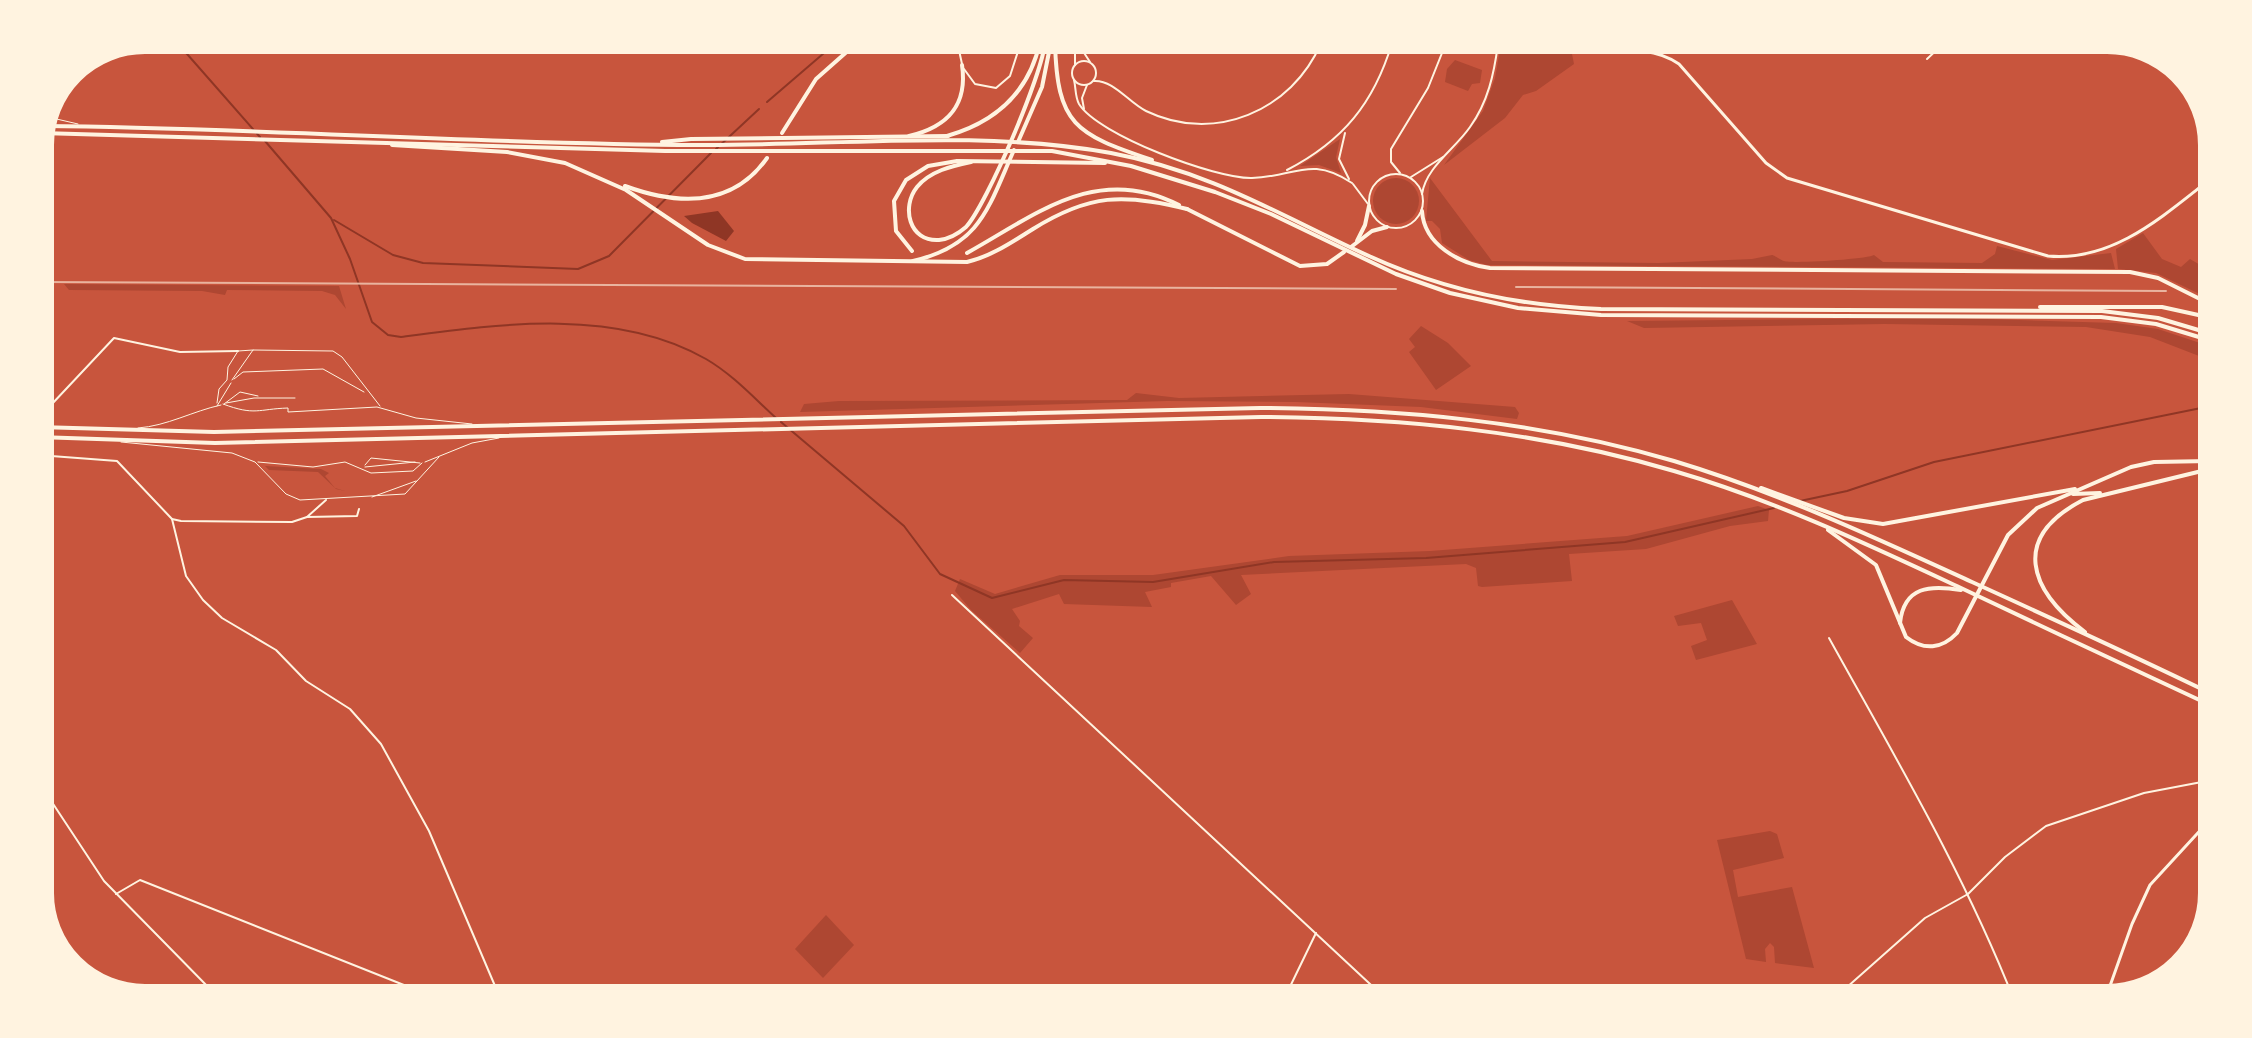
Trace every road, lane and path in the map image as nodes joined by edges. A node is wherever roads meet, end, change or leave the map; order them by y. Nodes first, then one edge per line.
1 (847, 52) edge
2 (959, 52) edge
3 (1018, 52) edge
4 (1042, 52) edge
5 (1045, 52) edge
6 (1047, 52) edge
7 (1050, 52) edge
8 (1076, 52) edge
9 (1083, 52) edge
10 (1316, 52) edge
11 (1389, 52) edge
12 (1442, 52) edge
13 (1497, 52) edge
14 (1659, 52) edge
15 (1934, 52) edge
16 (1927, 59) dead end
17 (1090, 63) junction
18 (962, 65) junction
19 (1075, 66) junction
20 (1074, 80) junction
21 (1094, 81) junction
22 (1088, 85) junction
23 (1085, 111) junction
24 (56, 119) edge
25 (54, 126) edge
26 (84, 127) junction
27 (1348, 129) junction
28 (53, 133) edge
29 (782, 133) dead end
30 (948, 136) junction
31 (899, 138) junction
32 (366, 142) junction
33 (909, 143) junction
34 (651, 145) junction
35 (1447, 154) junction
36 (767, 158) dead end
37 (971, 162) junction
38 (1131, 166) junction
39 (1177, 168) junction
40 (1283, 172) junction
41 (1400, 174) junction
42 (1410, 178) junction
43 (612, 181) junction
44 (1352, 183) junction
45 (2200, 186) edge
46 (1422, 194) junction
47 (1369, 206) junction
48 (1187, 209) junction
49 (1422, 211) junction
50 (1387, 227) junction
51 (1356, 242) junction
52 (912, 251) dead end
53 (967, 253) dead end
54 (907, 262) junction
55 (2200, 299) edge
56 (2023, 309) junction
57 (2200, 315) edge
58 (2200, 331) edge
59 (2200, 337) edge
60 (253, 350) junction
61 (238, 351) junction
62 (227, 380) junction
63 (232, 382) junction
64 (367, 393) junction
65 (260, 398) junction
66 (295, 398) dead end
67 (52, 404) edge
68 (224, 404) junction
69 (217, 406) junction
70 (381, 408) junction
71 (482, 425) junction
72 (52, 428) edge
73 (82, 430) junction
74 (517, 435) junction
75 (52, 438) edge
76 (121, 442) junction
77 (52, 456) edge
78 (439, 457) junction
79 (2200, 461) edge
80 (255, 462) junction
81 (415, 462) junction
82 (422, 463) junction
83 (363, 467) junction
84 (2200, 471) edge
85 (417, 481) junction
86 (2086, 487) junction
87 (2106, 493) junction
88 (2066, 495) junction
89 (370, 498) junction
90 (326, 500) junction
91 (359, 509) dead end
92 (1816, 510) junction
93 (307, 517) junction
94 (172, 519) junction
95 (1816, 522) junction
96 (1966, 590) junction
97 (952, 595) dead end
98 (1899, 625) junction
99 (1829, 638) dead end
100 (2094, 638) junction
101 (2200, 688) edge
102 (2200, 700) edge
103 (2200, 782) edge
104 (52, 803) edge
105 (2200, 831) edge
106 (116, 894) junction
107 (1968, 894) junction
108 (1316, 933) junction
109 (207, 986) edge
110 (406, 986) edge
111 (495, 986) edge
112 (1290, 986) edge
113 (1372, 986) edge
114 (1848, 986) edge
115 (2008, 986) edge
116 (2110, 986) edge

1 - 29 highway
2 - 18 street
3 - 18 street
4 - 30 highway
5 - 37 highway
6 - 54 highway
7 - 39 highway
8 - 19 street
9 - 17 street
10 - 21 street
11 - 27 street
12 - 41 street
13 - 35 street
14 - 45 street
15 - 16 street
17 - 19 street
17 - 21 street
18 - 31 highway
19 - 20 street
20 - 22 street
20 - 23 street
21 - 22 street
22 - 23 street
23 - 40 street
24 - 26 lane
25 - 26 highway
26 - 34 highway
27 - 40 street
27 - 44 street
28 - 32 highway
30 - 31 highway
30 - 33 highway
31 - 34 highway
32 - 38 highway
32 - 43 highway
33 - 34 highway
33 - 39 highway
35 - 42 street
35 - 46 street
36 - 43 highway
37 - 38 highway
37 - 52 highway
38 - 59 highway
39 - 56 highway
40 - 44 street
41 - 42 street
41 - 47 street
42 - 46 street
43 - 54 highway
44 - 47 street
46 - 49 street
47 - 50 street
47 - 51 highway
48 - 51 highway
48 - 53 highway
48 - 54 highway
49 - 50 street
49 - 55 highway
50 - 51 highway
56 - 57 highway
56 - 58 highway
60 - 61 lane
60 - 63 lane
60 - 64 lane
61 - 62 lane
61 - 67 street
62 - 63 lane
62 - 69 lane
63 - 64 lane
63 - 69 lane
64 - 70 lane
65 - 66 lane
65 - 68 lane
65 - 68 lane
68 - 69 lane
68 - 70 lane
69 - 73 lane
70 - 71 lane
71 - 73 highway
71 - 92 highway
72 - 73 highway
74 - 76 highway
74 - 78 lane
74 - 95 highway
75 - 76 highway
76 - 80 lane
77 - 94 street
78 - 82 lane
78 - 85 lane
79 - 86 highway
80 - 83 lane
80 - 90 lane
81 - 82 lane
81 - 83 lane
81 - 83 lane
82 - 83 lane
84 - 87 highway
85 - 89 lane
85 - 89 lane
86 - 88 highway
86 - 92 highway
87 - 88 highway
87 - 100 highway
88 - 98 highway
89 - 90 lane
90 - 93 street
91 - 93 street
92 - 100 highway
93 - 94 street
94 - 111 street
95 - 96 highway
95 - 98 highway
96 - 98 highway
96 - 102 highway
97 - 108 street
99 - 107 street
100 - 101 highway
103 - 107 street
104 - 106 street
105 - 116 street
106 - 109 street
106 - 110 street
107 - 114 street
107 - 115 street
108 - 112 street
108 - 113 street

